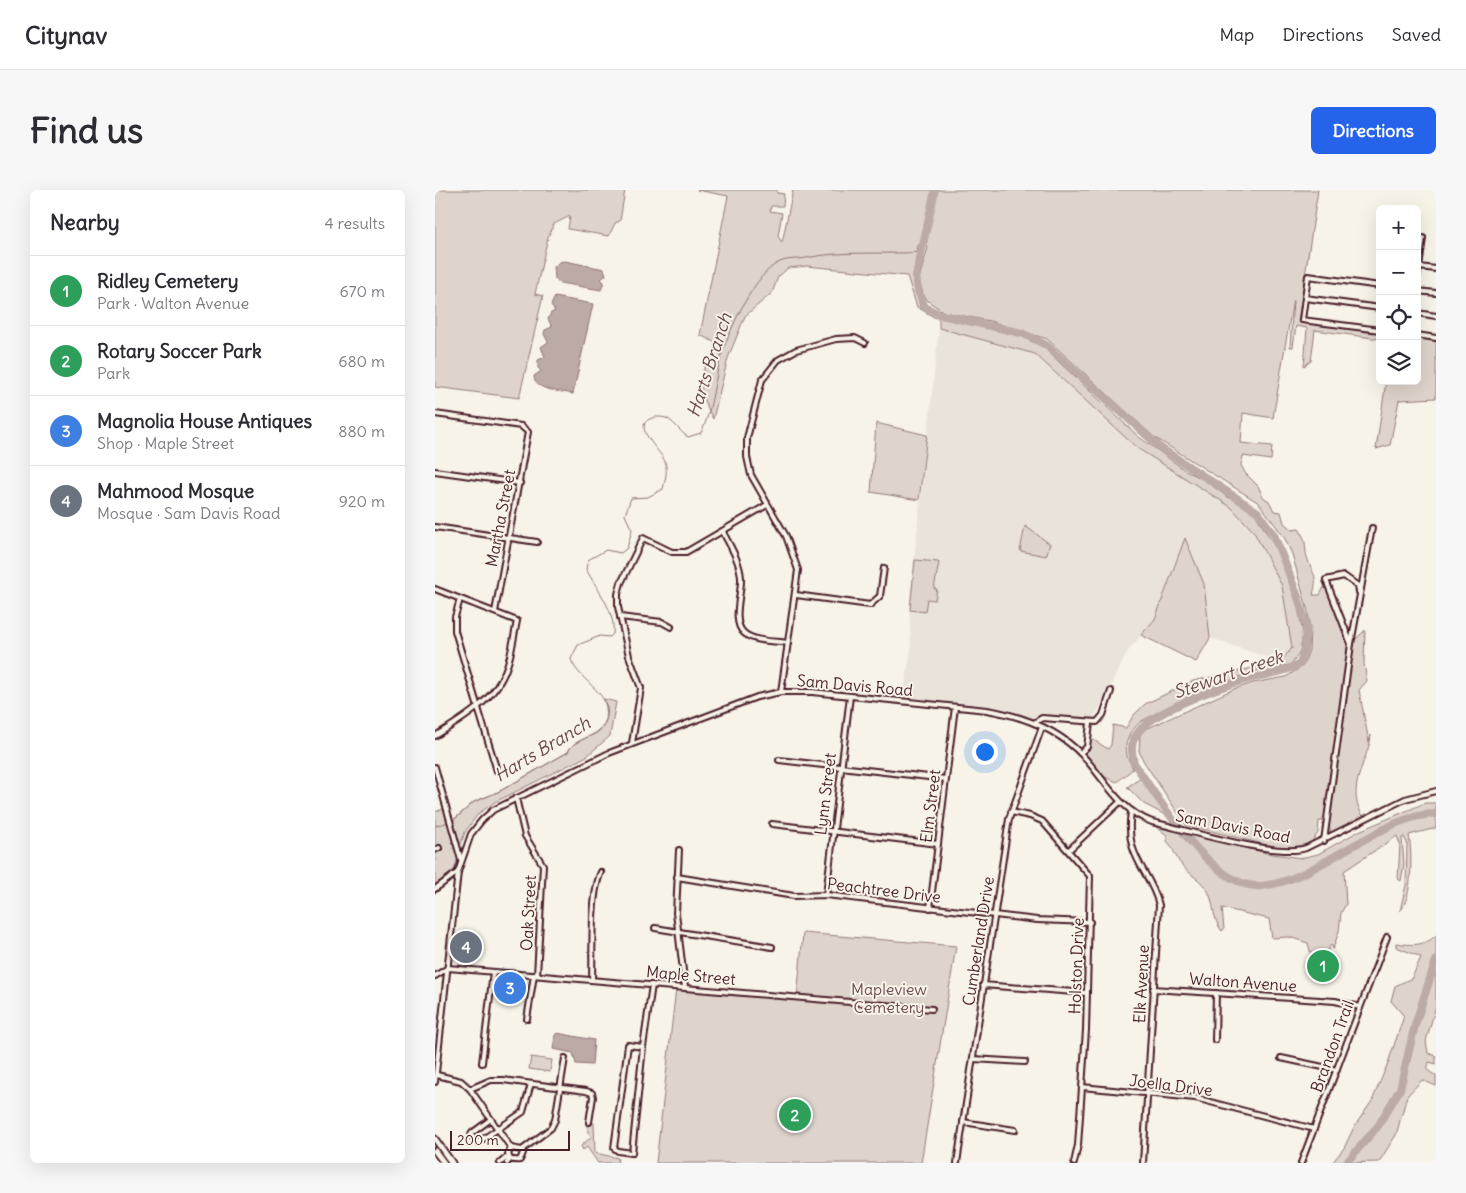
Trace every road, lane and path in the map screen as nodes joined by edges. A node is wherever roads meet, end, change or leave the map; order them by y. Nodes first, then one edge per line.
1 (1423, 238) dead end
2 (1421, 252) edge
3 (1421, 267) edge
4 (1436, 269) edge
5 (1376, 285) edge
6 (1421, 291) edge
7 (1436, 293) edge
8 (1305, 298) junction
9 (1376, 307) edge
10 (1421, 314) edge
11 (1436, 316) edge
12 (1376, 329) edge
13 (1421, 336) edge
14 (1436, 338) edge
15 (865, 343) dead end
16 (435, 414) edge
17 (435, 471) edge
18 (520, 482) junction
19 (767, 505) junction
20 (435, 527) edge
21 (1373, 528) dead end
22 (723, 532) junction
23 (509, 537) junction
24 (537, 542) dead end
25 (884, 568) dead end
26 (435, 589) edge
27 (1359, 592) junction
28 (795, 595) junction
29 (460, 598) junction
30 (495, 612) junction
31 (620, 617) junction
32 (671, 627) dead end
33 (788, 643) junction
34 (1351, 644) junction
35 (1111, 691) dead end
36 (781, 692) junction
37 (850, 696) junction
38 (478, 706) junction
39 (955, 707) junction
40 (1033, 723) junction
41 (1090, 723) junction
42 (1042, 726) junction
43 (435, 736) edge
44 (632, 743) junction
45 (1081, 754) junction
46 (779, 760) dead end
47 (435, 767) edge
48 (841, 767) junction
49 (497, 771) dead end
50 (945, 779) junction
51 (1436, 791) edge
52 (516, 798) junction
53 (1120, 802) junction
54 (1011, 812) junction
55 (1131, 812) junction
56 (772, 824) dead end
57 (833, 832) junction
58 (1324, 841) junction
59 (938, 844) junction
60 (679, 850) dead end
61 (1069, 850) junction
62 (461, 860) junction
63 (458, 872) junction
64 (601, 872) dead end
65 (677, 877) junction
66 (435, 889) edge
67 (826, 895) junction
68 (930, 908) junction
69 (993, 916) junction
70 (1090, 922) junction
71 (655, 928) dead end
72 (678, 932) junction
73 (1387, 937) dead end
74 (772, 947) dead end
75 (448, 968) junction
76 (493, 972) junction
77 (536, 975) junction
78 (435, 976) edge
79 (592, 980) junction
80 (652, 985) junction
81 (983, 986) junction
82 (685, 987) junction
83 (1153, 989) junction
84 (1087, 993) junction
85 (1216, 993) junction
86 (1360, 1007) junction
87 (932, 1009) dead end
88 (527, 1019) dead end
89 (435, 1026) edge
90 (442, 1026) junction
91 (1215, 1040) dead end
92 (643, 1047) junction
93 (565, 1058) dead end
94 (1281, 1058) dead end
95 (973, 1059) junction
96 (1025, 1062) dead end
97 (482, 1063) dead end
98 (1337, 1070) junction
99 (437, 1075) junction
100 (435, 1082) edge
101 (531, 1084) junction
102 (1082, 1087) junction
103 (470, 1088) junction
104 (561, 1088) junction
105 (1147, 1094) junction
106 (491, 1119) junction
107 (589, 1122) dead end
108 (963, 1122) junction
109 (499, 1129) junction
110 (1314, 1129) junction
111 (1015, 1130) dead end
112 (435, 1139) edge
113 (511, 1148) junction
114 (522, 1150) junction
115 (435, 1151) edge
116 (509, 1160) edge
117 (444, 1163) edge
118 (452, 1163) edge
119 (499, 1163) edge
120 (957, 1163) edge
121 (1074, 1163) edge
122 (1143, 1163) edge
123 (1301, 1163) edge

1 - 2 street
3 - 4 street
5 - 8 street
6 - 7 street
8 - 9 street
8 - 12 street
10 - 11 street
13 - 14 street
15 - 19 street
16 - 18 street, Martha Street
17 - 18 street
18 - 23 street, Martha Street
19 - 22 street
19 - 28 street
20 - 23 street
21 - 27 street
22 - 31 street
22 - 33 street
23 - 24 street
23 - 30 street, Martha Street
25 - 28 street
26 - 29 street
27 - 34 street
27 - 34 street
28 - 33 street
29 - 30 street
29 - 38 street
30 - 38 street
31 - 32 street
31 - 44 street
33 - 36 street
34 - 58 street
35 - 41 street
36 - 37 street, Sam Davis Road
36 - 44 street, Sam Davis Road
37 - 39 street, Sam Davis Road
37 - 48 street, Lynn Street
38 - 43 street
38 - 49 street
39 - 40 street, Sam Davis Road
39 - 50 street, Elm Street
40 - 41 street
40 - 42 street, Sam Davis Road
41 - 45 street
42 - 45 street, Sam Davis Road
42 - 54 street, Cumberland Drive
44 - 52 street, Sam Davis Road
45 - 53 street, Sam Davis Road
46 - 48 street
47 - 62 street
48 - 50 street
48 - 57 street, Lynn Street
50 - 59 street, Elm Street
51 - 58 street, Sam Davis Road
52 - 62 street, Sam Davis Road
52 - 77 street, Oak Street
53 - 55 street, Sam Davis Road
53 - 61 street
54 - 61 street, Holston Drive
54 - 69 street, Cumberland Drive
55 - 58 street, Sam Davis Road
55 - 83 street, Elk Avenue
56 - 57 street
57 - 59 street
57 - 67 street, Lynn Street
59 - 68 street, Elm Street
60 - 65 street
61 - 70 street, Holston Drive
62 - 63 street, Sam Davis Road
63 - 66 street
63 - 75 street, Sam Davis Road
64 - 79 street
65 - 67 street, Peachtree Drive
65 - 72 street
67 - 68 street, Peachtree Drive
68 - 69 street, Peachtree Drive
69 - 70 street, Peachtree Drive
69 - 81 street, Cumberland Drive
70 - 84 street, Holston Drive
71 - 72 street
72 - 74 street
72 - 82 street
73 - 86 street, Brandon Trail
75 - 76 street, Maple Street
75 - 78 street
75 - 90 street, Sam Davis Road
76 - 77 street, Maple Street
76 - 97 street
77 - 79 street, Maple Street
77 - 88 street, Oak Street
79 - 80 street, Maple Street
80 - 82 street, Maple Street
80 - 92 street
81 - 84 street
81 - 95 street, Cumberland Drive
82 - 87 street, Maple Street
83 - 85 street, Walton Avenue
83 - 105 street, Elk Avenue
84 - 102 street, Holston Drive
85 - 86 street, Walton Avenue
85 - 91 street
86 - 98 street, Brandon Trail
89 - 90 street
90 - 99 street, Sam Davis Road
92 - 92 street
93 - 104 street
94 - 98 street
95 - 96 street
95 - 108 street, Cumberland Drive
98 - 110 street, Brandon Trail
99 - 100 street, Sam Davis Road
99 - 103 street
101 - 103 street
101 - 104 street
101 - 109 street
102 - 105 street, Joella Drive
102 - 121 street, Holston Drive
103 - 106 street
104 - 107 street
104 - 114 street
105 - 110 street, Joella Drive
105 - 122 street, Elk Avenue
106 - 109 street
106 - 109 street
108 - 111 street
108 - 120 street, Cumberland Drive
109 - 113 street
110 - 123 street, Brandon Trail
112 - 118 main road
113 - 114 street
113 - 116 street
114 - 116 street
115 - 117 main road
116 - 119 street

